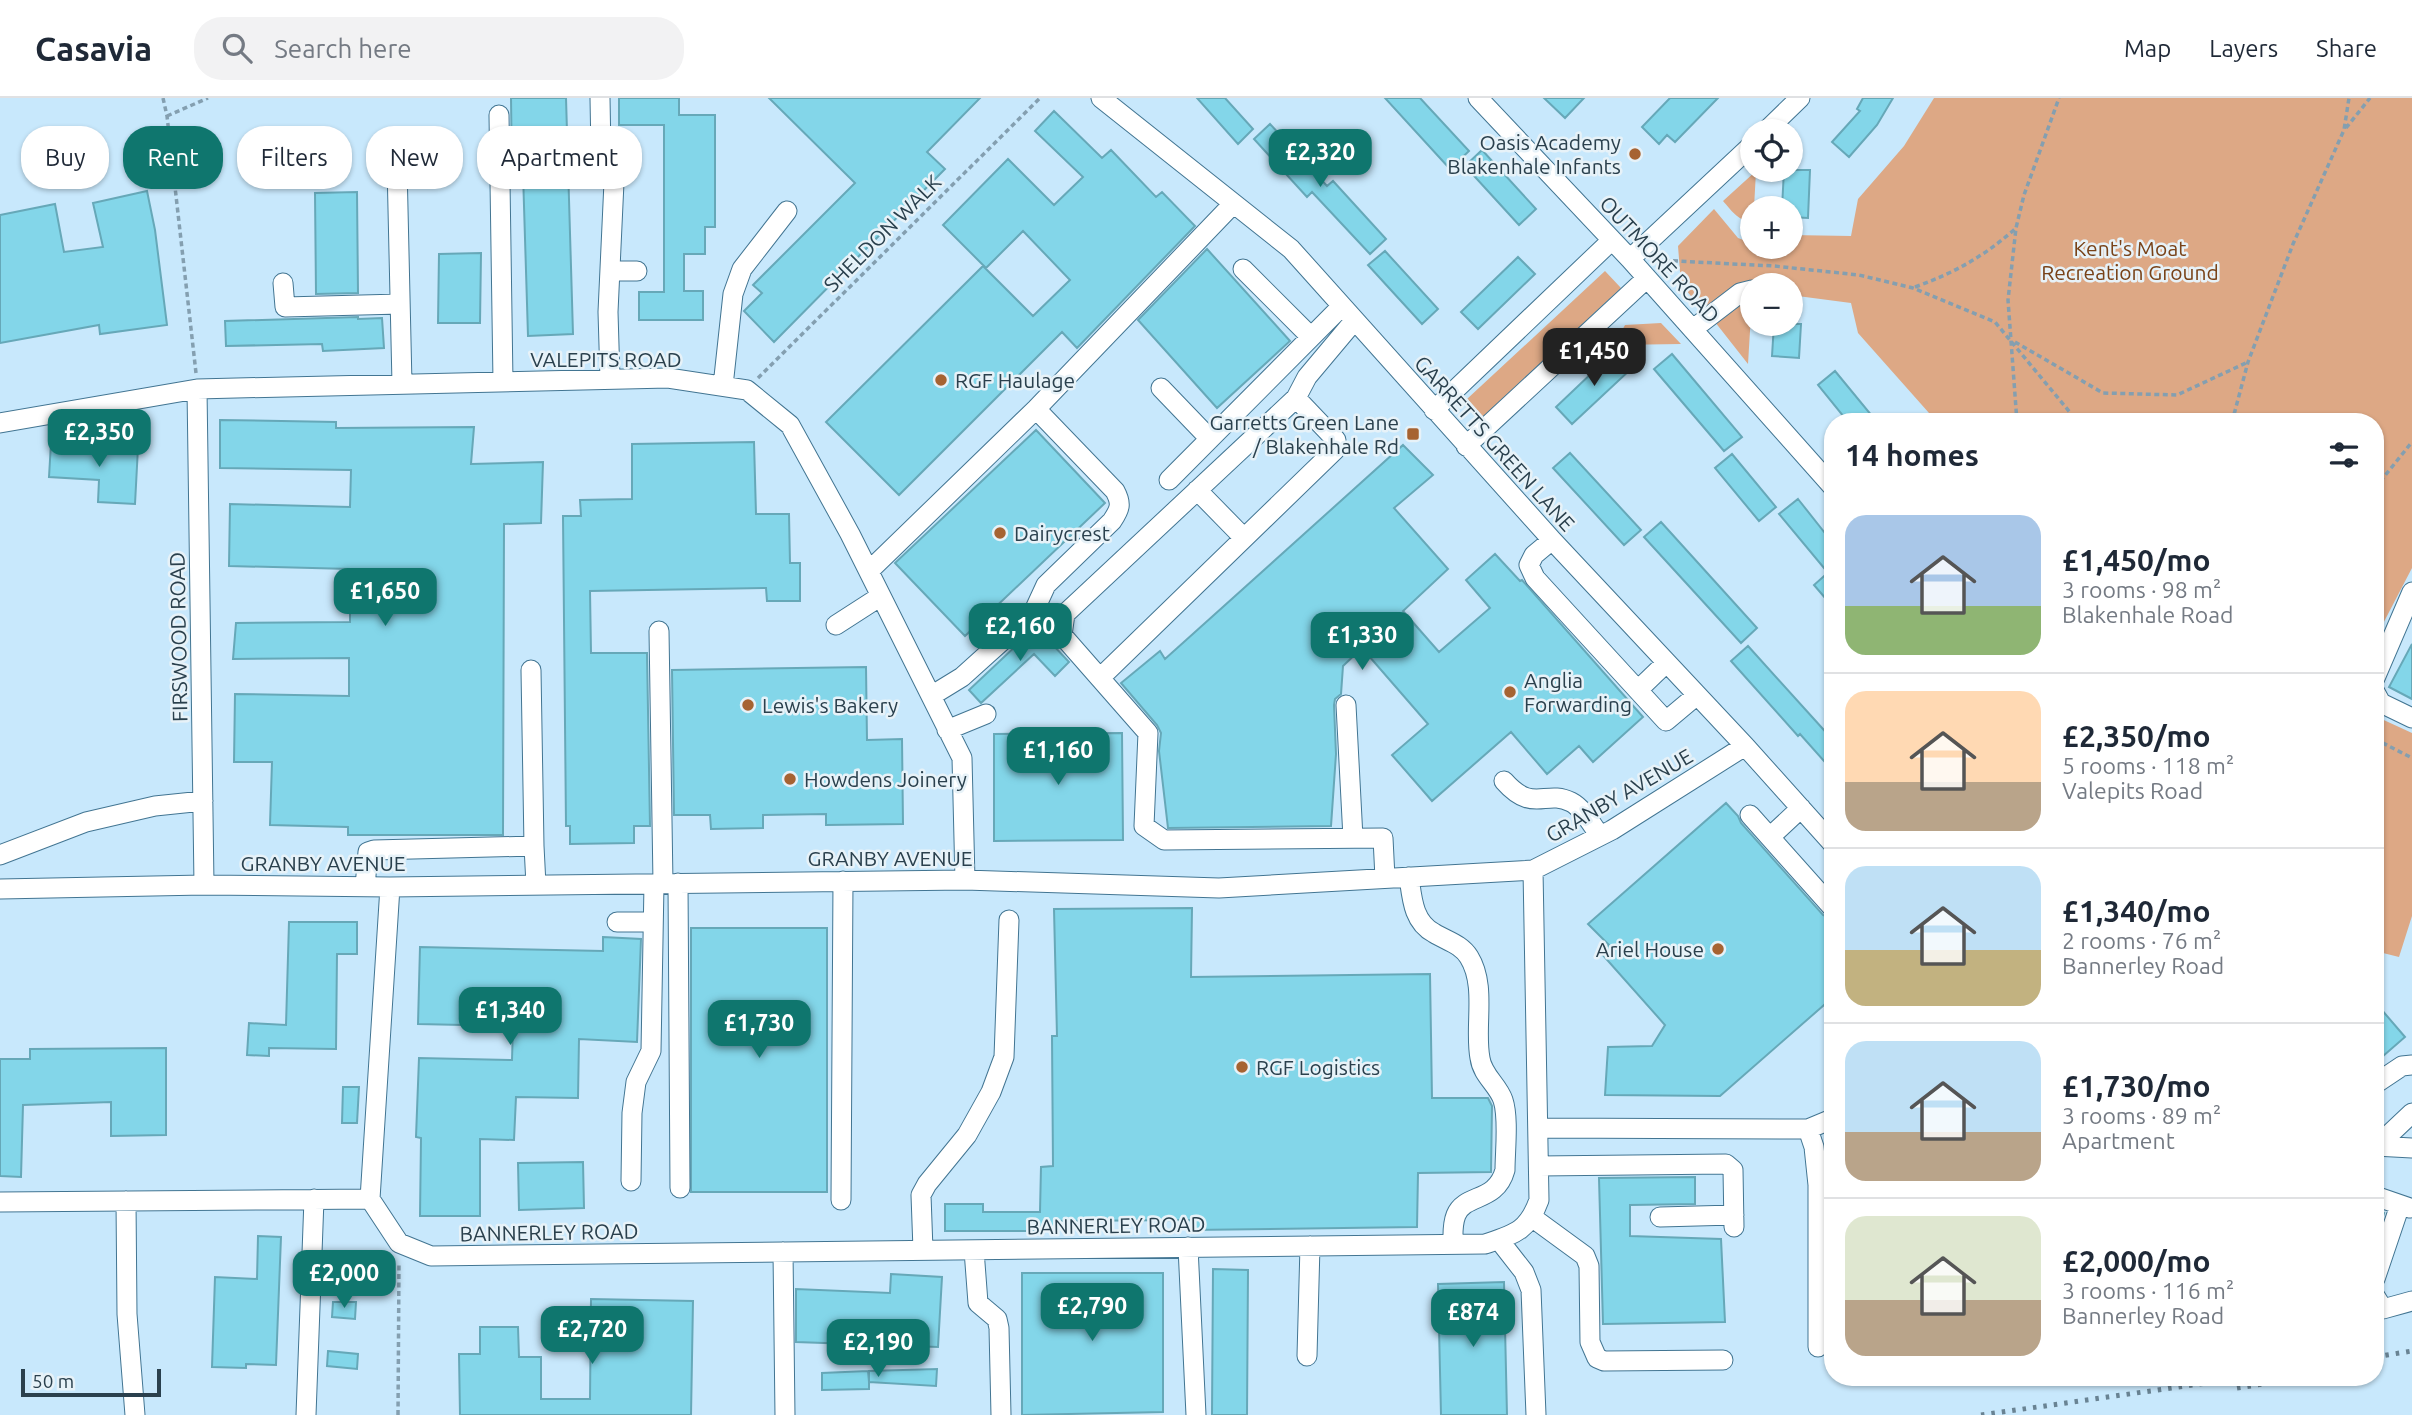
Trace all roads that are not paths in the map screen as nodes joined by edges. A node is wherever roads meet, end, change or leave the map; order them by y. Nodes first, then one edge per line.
1 (600, 98) edge
2 (1101, 98) edge
3 (1478, 98) edge
4 (1800, 98) edge
5 (499, 115) dead end
6 (1778, 119) edge
7 (1740, 156) edge
8 (398, 189) edge
9 (1232, 205) junction
10 (787, 211) dead end
11 (1612, 240) junction
12 (1630, 258) junction
13 (1243, 268) dead end
14 (610, 271) junction
15 (637, 271) dead end
16 (1647, 278) junction
17 (283, 283) dead end
18 (1740, 293) edge
19 (400, 304) junction
20 (1347, 314) junction
21 (1693, 329) junction
22 (1311, 337) junction
23 (610, 379) junction
24 (196, 382) junction
25 (503, 382) junction
26 (402, 384) junction
27 (723, 386) junction
28 (1161, 388) dead end
29 (1296, 398) junction
30 (1036, 410) junction
31 (1434, 410) junction
32 (0, 423) edge
33 (1210, 439) junction
34 (1466, 446) junction
35 (1824, 477) edge
36 (1169, 480) dead end
37 (1196, 490) junction
38 (1244, 538) junction
39 (1552, 540) junction
40 (869, 571) junction
41 (2412, 592) edge
42 (881, 596) junction
43 (836, 625) dead end
44 (659, 631) dead end
45 (2384, 657) edge
46 (1666, 663) junction
47 (531, 670) dead end
48 (1100, 678) junction
49 (1638, 690) junction
50 (1697, 695) junction
51 (931, 696) junction
52 (2384, 704) edge
53 (1346, 705) dead end
54 (986, 714) dead end
55 (2412, 718) edge
56 (947, 730) junction
57 (1745, 746) junction
58 (1504, 781) dead end
59 (203, 801) junction
60 (1801, 808) junction
61 (1750, 815) dead end
62 (1824, 834) edge
63 (1600, 836) junction
64 (1770, 837) junction
65 (1353, 838) junction
66 (534, 846) junction
67 (0, 855) edge
68 (1533, 870) junction
69 (1409, 877) junction
70 (1385, 878) junction
71 (965, 880) junction
72 (843, 881) junction
73 (665, 883) junction
74 (204, 885) junction
75 (536, 885) junction
76 (365, 887) junction
77 (390, 887) junction
78 (0, 889) edge
79 (1824, 897) edge
80 (1009, 919) dead end
81 (617, 922) dead end
82 (653, 922) junction
83 (2412, 1066) edge
84 (2384, 1078) edge
85 (2412, 1113) edge
86 (1824, 1122) edge
87 (1539, 1128) junction
88 (1808, 1129) junction
89 (2384, 1139) edge
90 (2384, 1146) edge
91 (2412, 1148) edge
92 (1539, 1166) junction
93 (631, 1181) dead end
94 (680, 1188) dead end
95 (314, 1199) junction
96 (370, 1199) junction
97 (2384, 1199) edge
98 (841, 1200) dead end
99 (126, 1201) junction
100 (0, 1202) edge
101 (2406, 1207) edge
102 (1660, 1217) dead end
103 (1533, 1218) junction
104 (1499, 1240) junction
105 (1453, 1244) junction
106 (1310, 1246) junction
107 (1188, 1247) junction
108 (923, 1250) junction
109 (974, 1250) junction
110 (783, 1252) junction
111 (2384, 1258) edge
112 (2412, 1301) edge
113 (2384, 1305) edge
114 (1818, 1347) dead end
115 (1307, 1356) dead end
116 (1723, 1360) dead end
117 (135, 1415) edge
118 (306, 1415) edge
119 (785, 1415) edge
120 (1001, 1415) edge
121 (1196, 1415) edge
122 (1536, 1415) edge

1 - 14 street
2 - 9 street, GARRETTS GREEN LANE
3 - 11 street, OUTMORE ROAD
4 - 6 street
5 - 25 street
7 - 12 street
8 - 19 street
9 - 20 street, GARRETTS GREEN LANE
9 - 30 street
10 - 27 street
11 - 12 street, OUTMORE ROAD
11 - 31 street
12 - 16 street, OUTMORE ROAD
13 - 22 street
14 - 15 street
14 - 23 street
16 - 21 street, OUTMORE ROAD
16 - 34 street
17 - 19 street
18 - 21 street
19 - 26 street
20 - 22 street
20 - 29 street
20 - 31 street, GARRETTS GREEN LANE
21 - 35 street, OUTMORE ROAD
22 - 33 street
23 - 25 street, VALEPITS ROAD
23 - 27 street, VALEPITS ROAD
24 - 26 street, VALEPITS ROAD
24 - 32 street, VALEPITS ROAD
24 - 59 street, FIRSWOOD ROAD
25 - 26 street, VALEPITS ROAD
27 - 40 street, VALEPITS ROAD
28 - 33 street
29 - 37 street
29 - 38 street
30 - 40 street
30 - 51 street
31 - 34 street, GARRETTS GREEN LANE
33 - 36 street
34 - 39 street, GARRETTS GREEN LANE
37 - 38 street
37 - 48 street
38 - 48 street
39 - 46 street, GARRETTS GREEN LANE
39 - 49 street
40 - 42 street, VALEPITS ROAD
41 - 45 street
42 - 43 street
42 - 51 street, VALEPITS ROAD
44 - 73 street
46 - 49 street
46 - 50 street, GARRETTS GREEN LANE
47 - 66 street
48 - 65 street
49 - 50 street
50 - 57 street, GARRETTS GREEN LANE
51 - 56 street, VALEPITS ROAD
52 - 55 street
53 - 65 street
54 - 56 street
56 - 71 street, VALEPITS ROAD
57 - 60 street, GARRETTS GREEN LANE
57 - 63 street, GRANBY AVENUE
58 - 63 street
59 - 67 street
59 - 74 street, FIRSWOOD ROAD
60 - 62 street, GARRETTS GREEN LANE
60 - 64 street
61 - 64 street
63 - 68 street, GRANBY AVENUE
64 - 79 street
65 - 70 street
66 - 75 street
66 - 76 street
68 - 69 street, GRANBY AVENUE
68 - 87 street
69 - 70 street, GRANBY AVENUE
69 - 105 street
70 - 71 street, GRANBY AVENUE
71 - 72 street, GRANBY AVENUE
72 - 73 street, GRANBY AVENUE
72 - 98 street
73 - 75 street, GRANBY AVENUE
73 - 82 street
73 - 94 street
74 - 76 street, GRANBY AVENUE
74 - 78 street, GRANBY AVENUE
75 - 77 street, GRANBY AVENUE
76 - 77 street, GRANBY AVENUE
77 - 96 street
80 - 108 street
81 - 82 street
82 - 93 street
83 - 84 street
85 - 89 street
86 - 88 street
87 - 88 street
87 - 92 street
88 - 114 street
90 - 91 street
92 - 102 street
92 - 103 street
95 - 96 street
95 - 99 street
95 - 118 street
96 - 110 street, BANNERLEY ROAD
97 - 101 street
99 - 100 street
99 - 117 street
101 - 111 street
103 - 104 street, BANNERLEY ROAD
103 - 116 street
104 - 105 street, BANNERLEY ROAD
104 - 122 street
105 - 106 street, BANNERLEY ROAD
106 - 107 street, BANNERLEY ROAD
106 - 115 street
107 - 109 street, BANNERLEY ROAD
107 - 121 street
108 - 109 street, BANNERLEY ROAD
108 - 110 street, BANNERLEY ROAD
109 - 120 street
110 - 119 street
112 - 113 street

